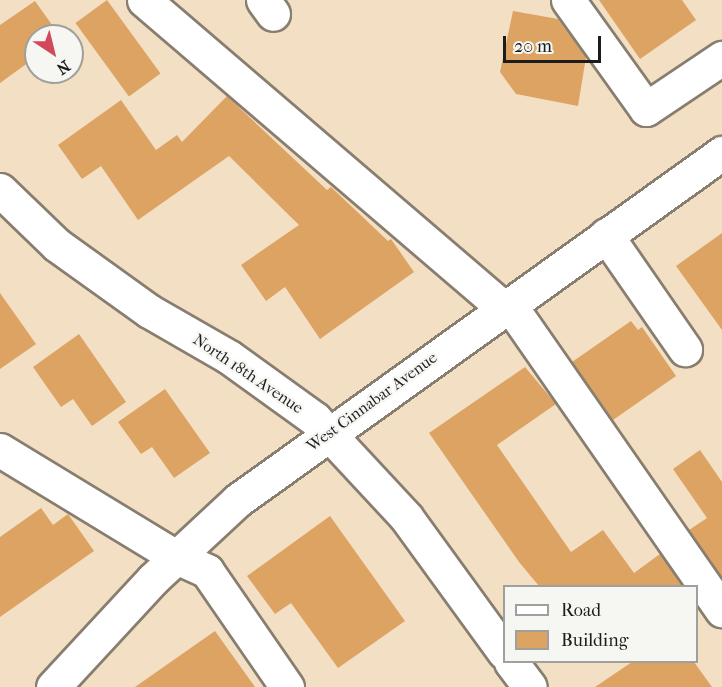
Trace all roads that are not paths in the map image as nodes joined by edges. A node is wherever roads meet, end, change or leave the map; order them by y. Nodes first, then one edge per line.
1 (144, 0) edge
2 (568, 0) edge
3 (722, 58) edge
4 (722, 153) edge
5 (0, 190) edge
6 (606, 235) junction
7 (506, 306) junction
8 (685, 349) dead end
9 (329, 433) junction
10 (3, 460) edge
11 (176, 557) junction
12 (722, 610) edge
13 (503, 651) edge
14 (512, 663) edge
15 (53, 687) edge
16 (287, 687) edge
17 (530, 687) edge

1 - 7 street
2 - 3 street
4 - 6 street, West Cinnabar Avenue
5 - 9 street, North 18th Avenue
6 - 7 street, West Cinnabar Avenue
6 - 8 street
7 - 9 street, West Cinnabar Avenue
7 - 12 street
9 - 11 street, West Cinnabar Avenue
9 - 13 street, North 18th Avenue
10 - 11 street
11 - 15 street, West Cinnabar Avenue
11 - 16 street
14 - 17 street

